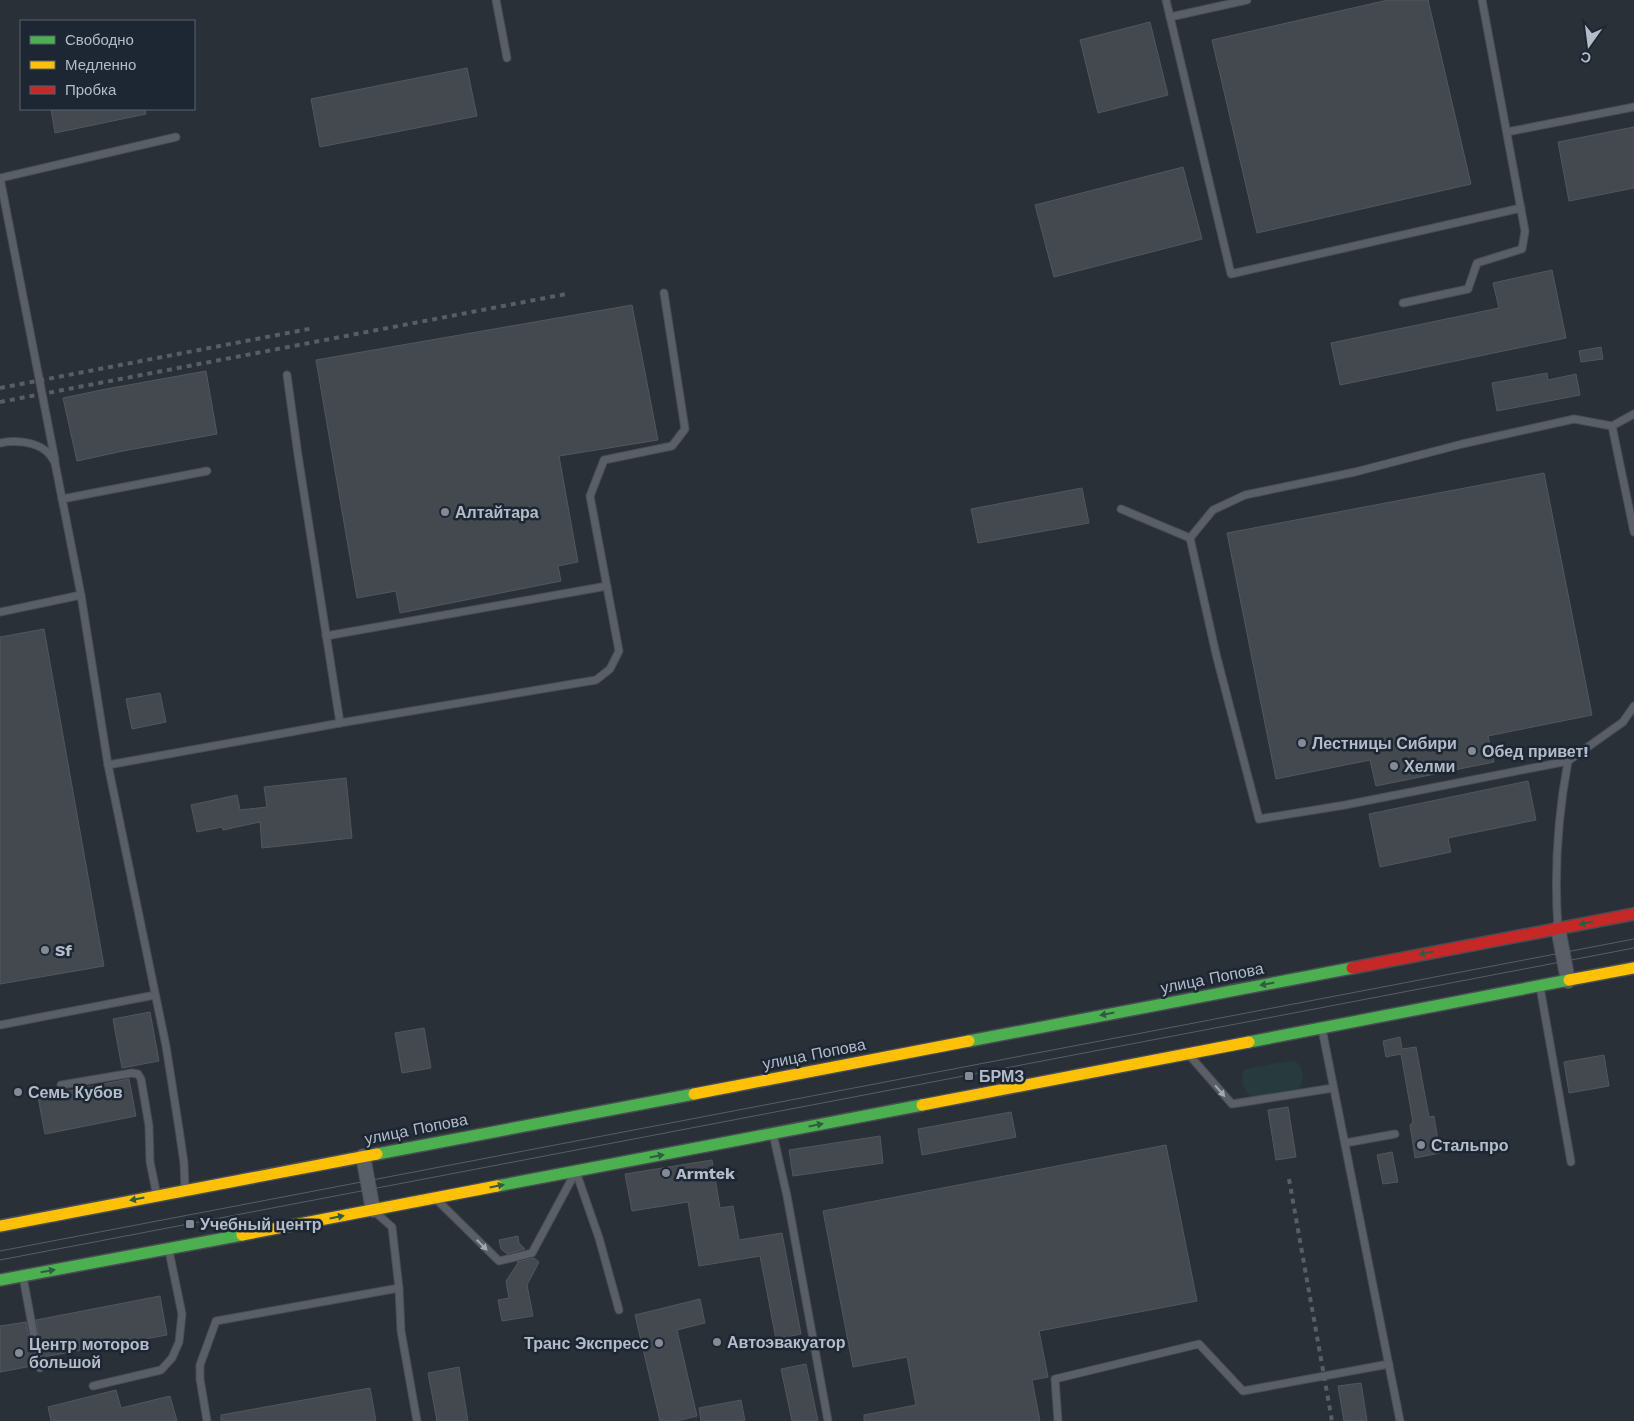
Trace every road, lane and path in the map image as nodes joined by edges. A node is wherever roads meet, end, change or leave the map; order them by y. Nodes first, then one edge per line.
1 (496, 0) edge
2 (1166, 0) edge
3 (1247, 0) edge
4 (1482, 0) edge
5 (1170, 17) junction
6 (507, 58) dead end
7 (1634, 107) edge
8 (1507, 132) junction
9 (176, 137) dead end
10 (0, 178) edge
11 (1521, 208) junction
12 (664, 293) dead end
13 (1403, 302) dead end
14 (287, 375) dead end
15 (1634, 414) edge
16 (1612, 426) junction
17 (0, 443) edge
18 (55, 463) junction
19 (207, 471) dead end
20 (62, 499) junction
21 (1121, 509) dead end
22 (1634, 532) edge
23 (1190, 538) junction
24 (607, 586) junction
25 (80, 595) junction
26 (0, 612) edge
27 (326, 636) junction
28 (1634, 706) edge
29 (340, 723) junction
30 (1568, 761) junction
31 (108, 764) junction
32 (1634, 914) edge
33 (1558, 928) junction
34 (1634, 968) edge
35 (1568, 981) junction
36 (1540, 987) junction
37 (155, 995) junction
38 (0, 1025) edge
39 (1322, 1028) junction
40 (1188, 1054) junction
41 (61, 1085) dead end
42 (1333, 1088) junction
43 (773, 1134) junction
44 (1395, 1134) dead end
45 (1345, 1144) junction
46 (362, 1156) junction
47 (1571, 1162) dead end
48 (576, 1171) junction
49 (185, 1190) junction
50 (157, 1196) junction
51 (435, 1198) junction
52 (373, 1210) junction
53 (0, 1226) edge
54 (169, 1249) junction
55 (23, 1276) junction
56 (0, 1280) edge
57 (399, 1288) junction
58 (619, 1310) dead end
59 (1389, 1364) junction
60 (40, 1368) dead end
61 (92, 1386) dead end
62 (207, 1421) edge
63 (418, 1421) edge
64 (828, 1421) edge
65 (1058, 1421) edge
66 (1400, 1421) edge

1 - 6 lane
2 - 5 lane
3 - 5 lane
4 - 8 lane
5 - 11 lane
7 - 8 lane
8 - 11 lane
9 - 10 lane
10 - 18 lane
11 - 13 lane
12 - 24 lane
14 - 27 lane
15 - 16 lane
16 - 22 lane
16 - 23 lane
17 - 18 lane
18 - 20 lane
19 - 20 lane
20 - 25 lane
21 - 23 lane
23 - 30 lane
24 - 27 lane
24 - 29 lane
25 - 26 lane
25 - 31 lane
27 - 29 lane
28 - 30 lane
29 - 31 lane
30 - 33 lane
31 - 37 lane
32 -> 33 main road, улица Попова
33 - 35 street
33 -> 46 main road, улица Попова
34 - 35 main road
35 - 36 main road
36 - 39 main road
36 - 47 lane
37 - 38 lane
37 - 49 lane
39 - 40 main road
39 - 42 lane
40 -> 42 lane
43 -> 40 main road
41 - 50 lane
42 - 45 lane
48 -> 43 main road
43 - 64 lane
44 - 45 lane
45 - 59 lane
46 - 49 main road, улица Попова
46 - 52 street
51 -> 48 main road
51 -> 48 lane
48 - 58 lane
49 - 50 main road, улица Попова
50 -> 53 main road, улица Попова
51 - 52 main road
54 -> 52 main road
52 - 57 lane
55 -> 54 main road
54 - 61 lane
55 - 56 main road
55 - 60 lane
57 - 62 lane
57 - 63 lane
59 - 65 lane
59 - 66 lane

